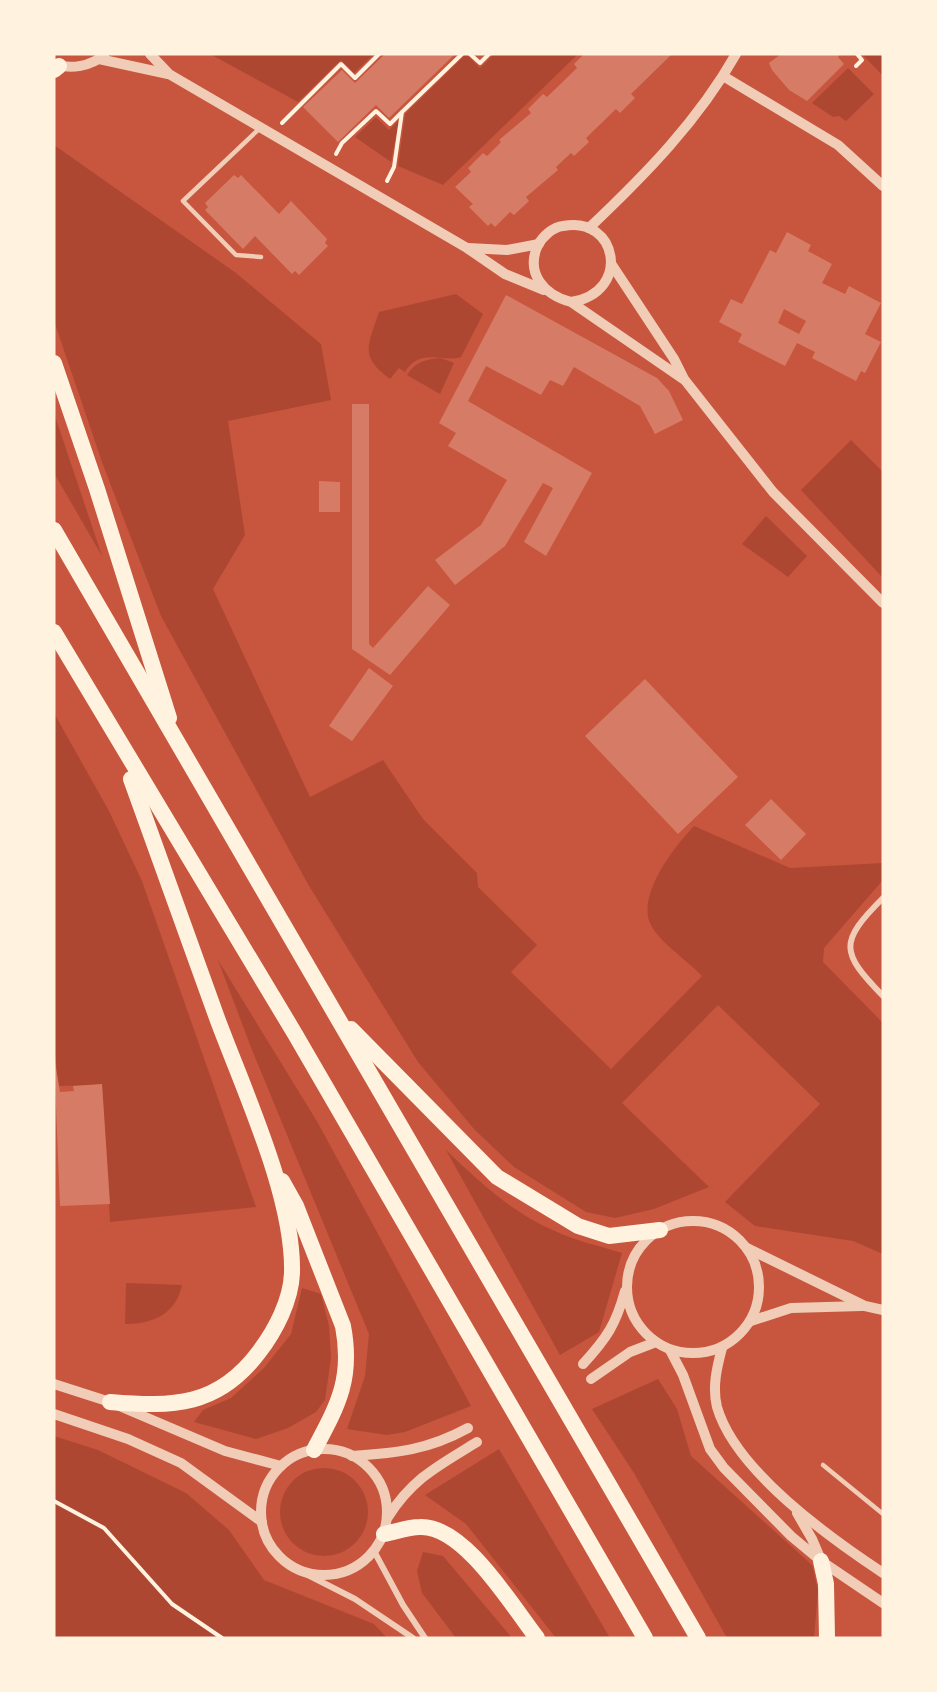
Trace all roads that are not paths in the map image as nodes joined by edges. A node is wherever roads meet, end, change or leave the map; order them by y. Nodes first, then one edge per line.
1 (150, 54) edge
2 (736, 54) edge
3 (102, 56) edge
4 (56, 67) edge
5 (168, 74) junction
6 (723, 76) junction
7 (260, 128) junction
8 (883, 186) edge
9 (589, 228) junction
10 (539, 244) junction
11 (467, 248) junction
12 (261, 257) dead end
13 (612, 265) junction
14 (544, 290) junction
15 (571, 302) junction
16 (54, 363) edge
17 (684, 379) junction
18 (54, 530) edge
19 (883, 603) edge
20 (54, 632) edge
21 (119, 745) junction
22 (178, 747) junction
23 (883, 898) edge
24 (883, 996) edge
25 (333, 1011) junction
26 (268, 1153) junction
27 (660, 1230) junction
28 (746, 1248) junction
29 (627, 1285) junction
30 (865, 1306) junction
31 (883, 1310) edge
32 (751, 1321) junction
33 (656, 1342) junction
34 (722, 1348) junction
35 (670, 1350) junction
36 (583, 1364) dead end
37 (591, 1379) dead end
38 (54, 1384) edge
39 (110, 1402) junction
40 (54, 1414) edge
41 (468, 1428) dead end
42 (477, 1442) dead end
43 (314, 1450) junction
44 (352, 1456) junction
45 (823, 1465) dead end
46 (281, 1466) junction
47 (793, 1508) junction
48 (883, 1514) edge
49 (387, 1517) junction
50 (262, 1522) junction
51 (384, 1534) junction
52 (374, 1551) junction
53 (821, 1562) junction
54 (882, 1569) edge
55 (300, 1571) junction
56 (883, 1603) edge
57 (413, 1638) edge
58 (425, 1638) edge
59 (537, 1638) edge
60 (645, 1638) edge
61 (698, 1638) edge
62 (827, 1638) edge

1 - 5 street
2 - 6 street
3 - 4 street
3 - 5 street
5 - 7 street
6 - 8 street
6 - 9 street
7 - 11 street
7 - 12 lane
9 - 10 street
9 - 13 street
10 - 11 street
10 - 14 street
11 - 14 street
13 - 15 street
13 - 17 street
14 - 15 street
15 - 17 street
16 - 22 highway
17 - 19 street
18 - 22 highway
20 - 21 highway
21 - 26 highway
21 - 60 highway
22 - 25 highway
23 - 24 street
25 - 27 highway
25 - 61 highway
26 - 39 highway
26 - 43 highway
27 - 28 street
27 - 29 street
28 - 30 street
28 - 32 street
29 - 33 street
29 - 36 street
30 - 31 street
30 - 32 street
32 - 34 street
33 - 35 street
33 - 37 street
34 - 35 street
34 - 47 street
35 - 53 street
38 - 39 street
39 - 46 street
40 - 50 street
41 - 44 street
42 - 49 street
43 - 44 street
43 - 46 street
44 - 49 street
45 - 48 lane
46 - 50 street
47 - 53 street
47 - 54 street
49 - 51 street
50 - 55 street
51 - 52 street
51 - 59 highway
52 - 55 street
52 - 58 street
53 - 56 street
53 - 62 highway
55 - 57 street

